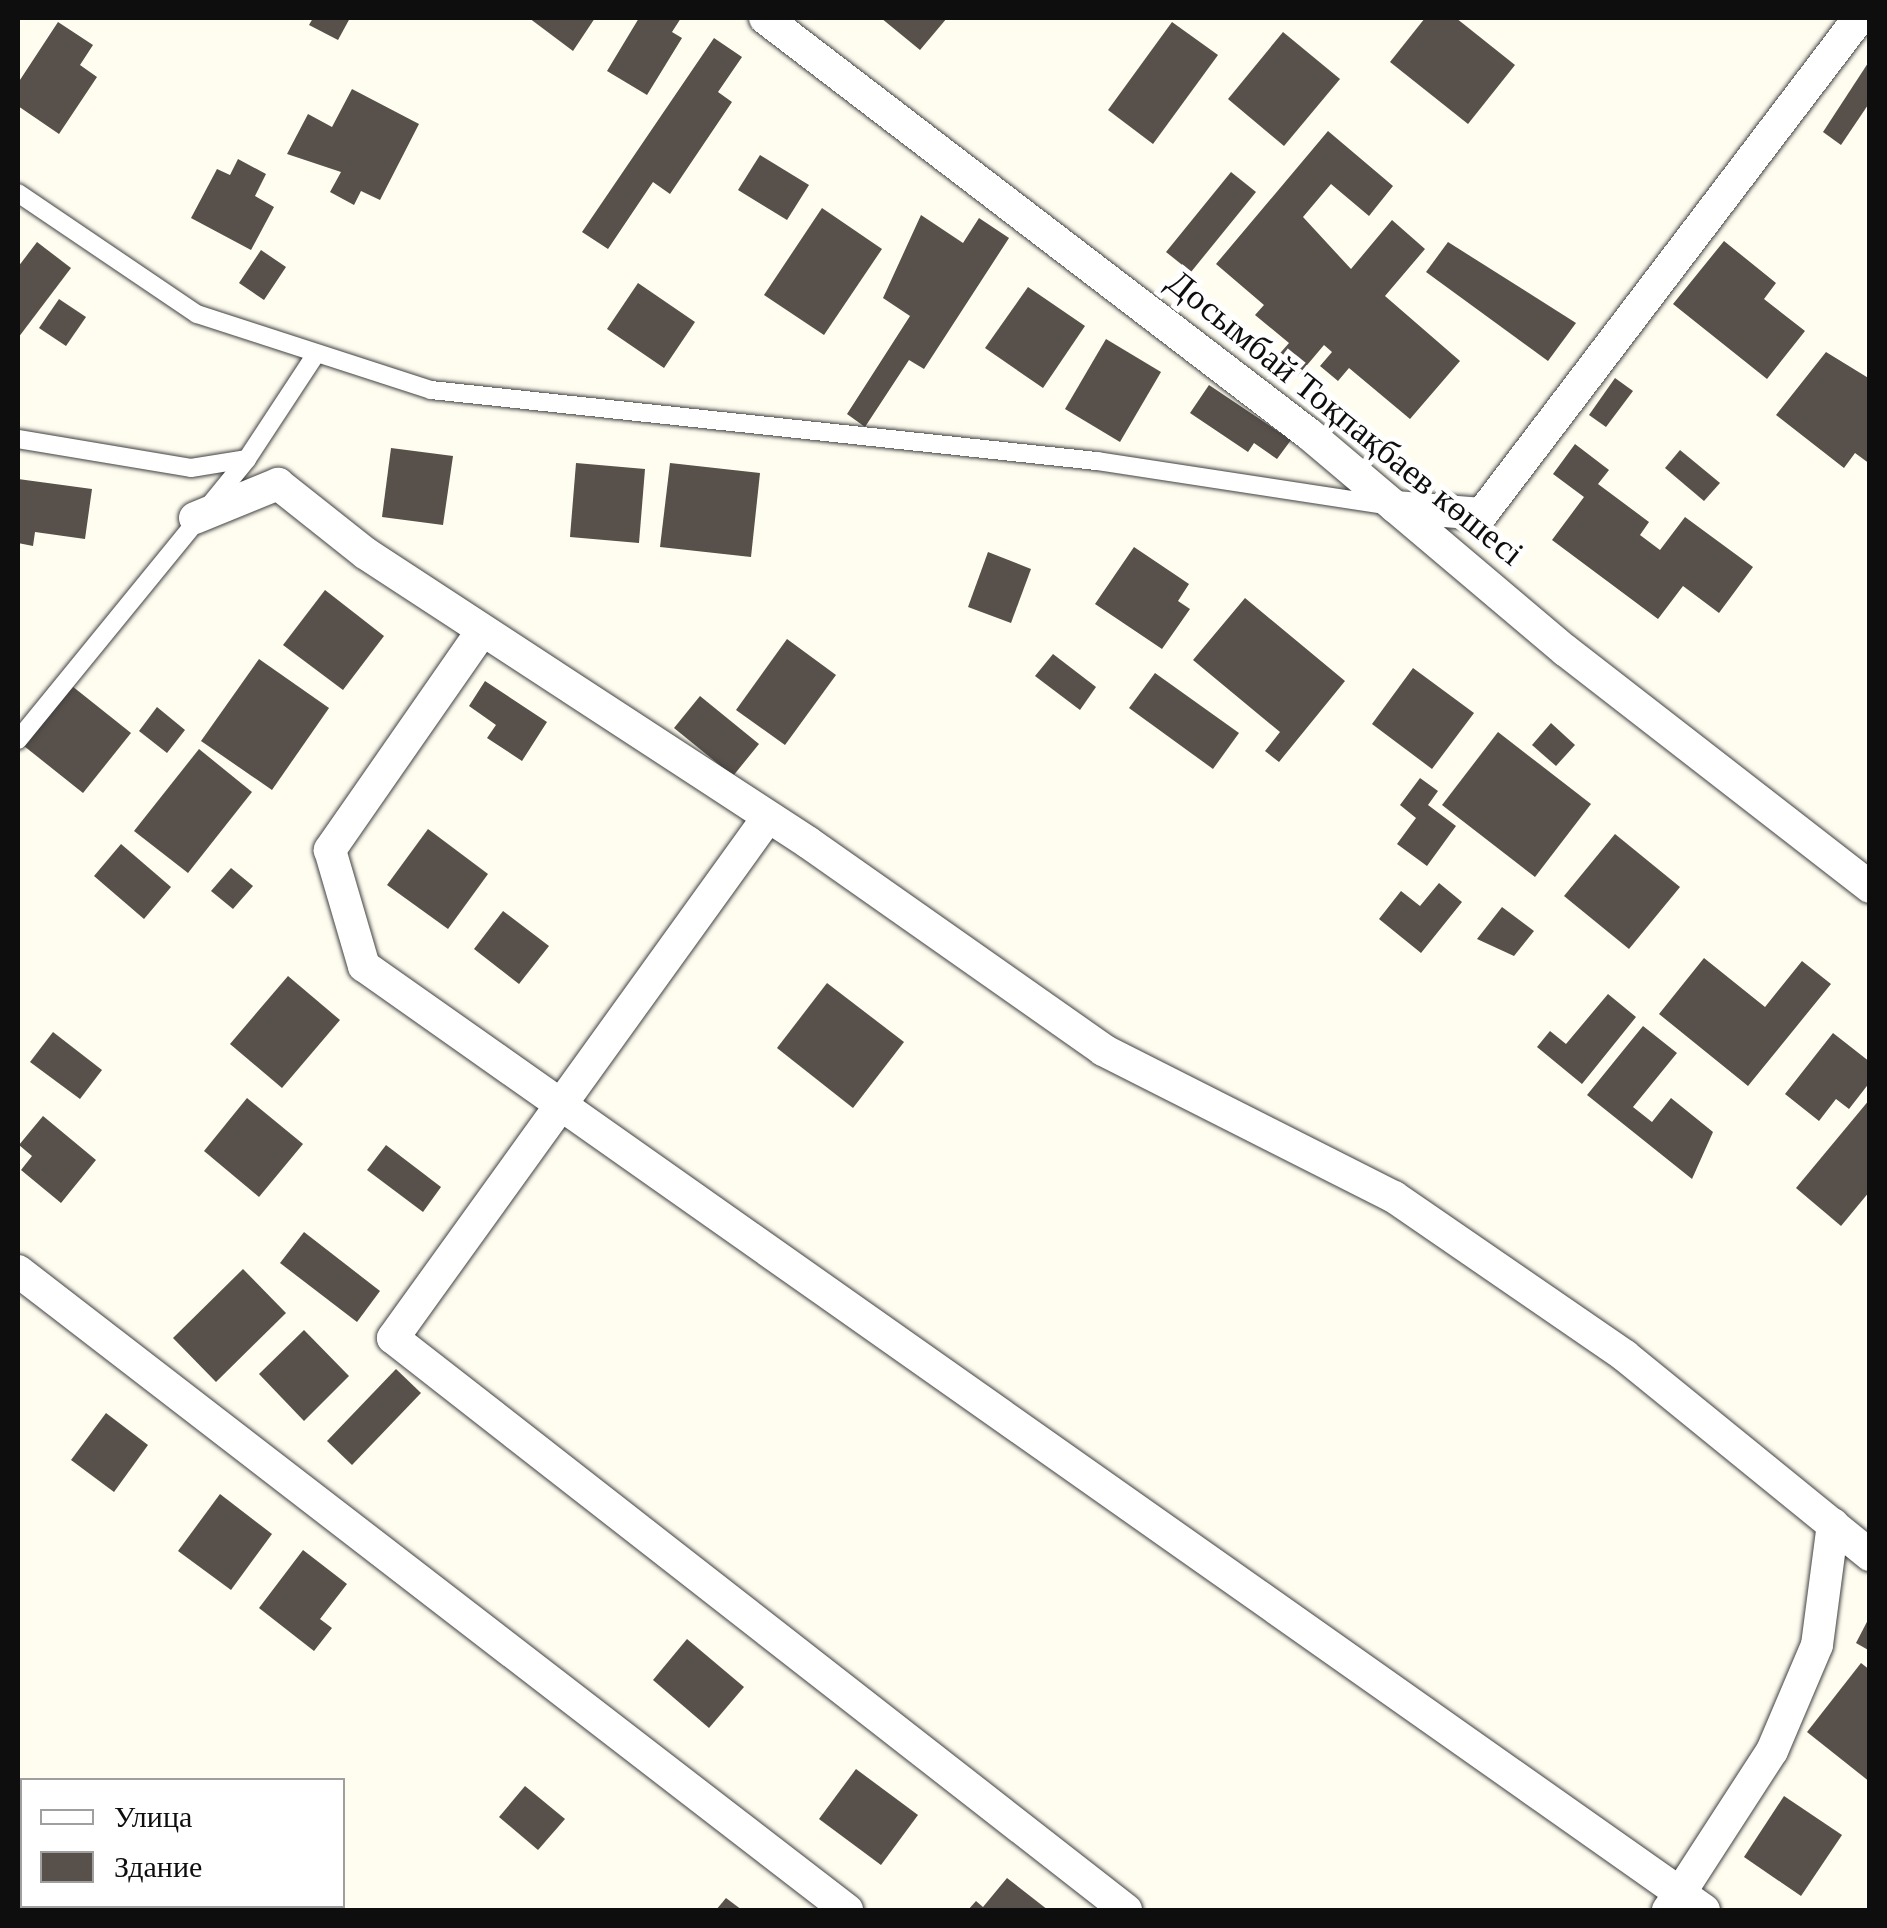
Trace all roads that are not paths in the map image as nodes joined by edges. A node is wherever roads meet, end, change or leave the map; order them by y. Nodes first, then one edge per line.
1 (766, 18) edge
2 (1860, 18) edge
3 (18, 193) edge
4 (314, 357) junction
5 (18, 439) edge
6 (247, 459) junction
7 (1395, 507) junction
8 (1482, 514) junction
9 (194, 518) junction
10 (1465, 566) junction
11 (482, 631) junction
12 (18, 740) edge
13 (768, 817) junction
14 (1870, 888) edge
15 (560, 1108) junction
16 (18, 1271) edge
17 (1832, 1524) junction
18 (1870, 1555) edge
19 (1684, 1905) edge
20 (847, 1910) edge
21 (1126, 1910) edge

1 - 7 street, Досымбай Тоқпақбаев көшесі
2 - 8 street
3 - 4 lane
4 - 6 lane
4 - 7 lane
5 - 6 lane
6 - 9 lane
7 - 8 street
7 - 10 street, Досымбай Тоқпақбаев көшесі
8 - 10 street
9 - 11 street
9 - 12 lane
10 - 14 street, Досымбай Тоқпақбаев көшесі
11 - 13 street
11 - 15 street
13 - 15 street
13 - 17 street
15 - 19 street
15 - 21 street
16 - 20 street
17 - 18 street
17 - 19 street

